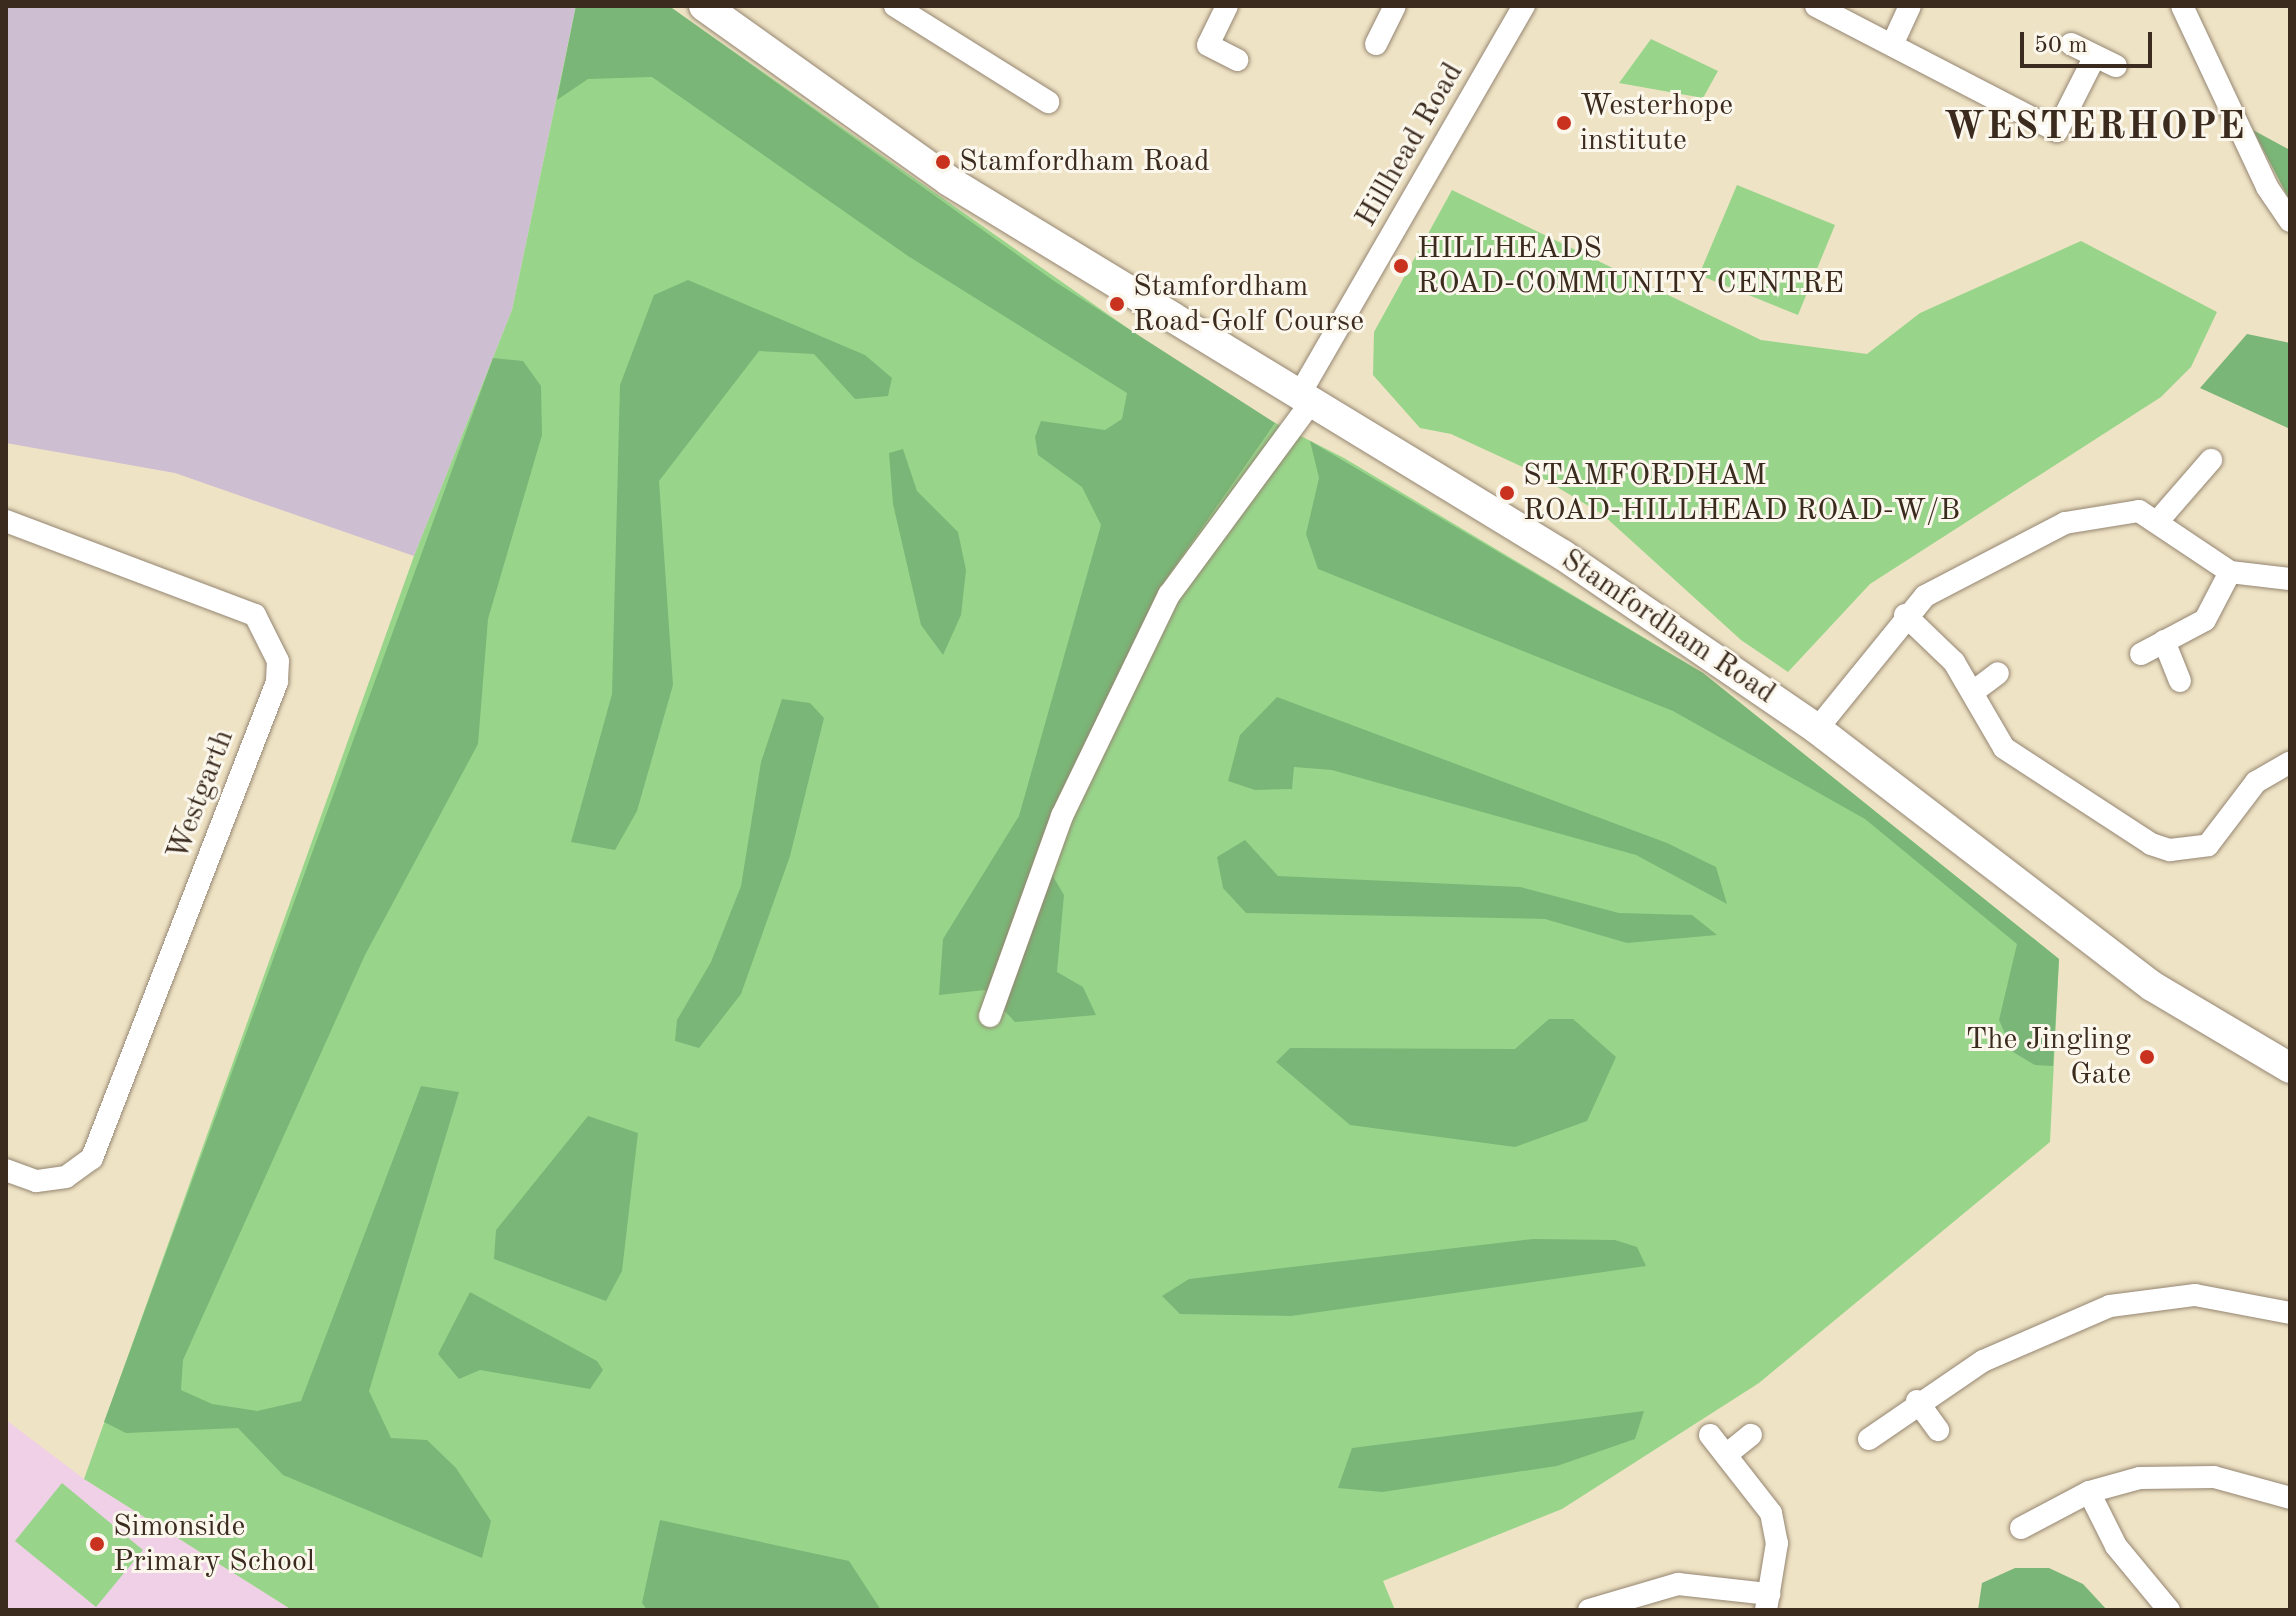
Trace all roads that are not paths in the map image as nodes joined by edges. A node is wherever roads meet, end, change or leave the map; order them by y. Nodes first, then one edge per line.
1 (704, 6) edge
2 (895, 6) edge
3 (1227, 6) edge
4 (1395, 6) edge
5 (1524, 6) edge
6 (1541, 6) edge
7 (1816, 6) edge
8 (1910, 6) edge
9 (2182, 6) edge
10 (1376, 44) dead end
11 (2071, 44) dead end
12 (1892, 45) junction
13 (2095, 56) junction
14 (1237, 60) dead end
15 (2116, 66) dead end
16 (1048, 102) dead end
17 (2290, 221) edge
18 (1361, 291) junction
19 (1304, 400) junction
20 (2211, 460) dead end
21 (6, 521) edge
22 (2158, 521) junction
23 (2230, 572) junction
24 (2290, 579) edge
25 (1905, 615) junction
26 (2164, 641) junction
27 (2141, 654) dead end
28 (1998, 673) dead end
29 (2180, 681) dead end
30 (1973, 692) junction
31 (1817, 729) junction
32 (2290, 762) edge
33 (990, 1016) dead end
34 (2290, 1068) edge
35 (6, 1170) edge
36 (2290, 1313) edge
37 (1917, 1401) junction
38 (1938, 1430) dead end
39 (1710, 1435) dead end
40 (1751, 1435) dead end
41 (1869, 1439) dead end
42 (1726, 1455) junction
43 (2089, 1492) junction
44 (2290, 1498) edge
45 (2021, 1528) dead end
46 (1768, 1602) edge
47 (1589, 1610) edge
48 (2169, 1610) edge

1 - 19 main road, Stamfordham Road
2 - 16 street
3 - 14 street
4 - 10 street
5 - 18 street, Hillhead Road
6 - 18 street
7 - 12 street
8 - 12 street
9 - 17 street
11 - 13 street
12 - 13 street
13 - 15 street
18 - 19 street, Hillhead Road
19 - 31 main road, Stamfordham Road
19 - 33 street, Hillhead Road
20 - 22 street
21 - 35 street, Westgarth
22 - 23 street
22 - 25 street
23 - 24 street
23 - 26 street
25 - 30 street
25 - 31 street
26 - 27 street
26 - 29 street
28 - 30 street
30 - 32 street
31 - 34 main road, Stamfordham Road
36 - 37 street
37 - 38 street
37 - 41 street
39 - 42 street
40 - 42 street
42 - 46 street
43 - 44 street
43 - 45 street
43 - 48 street
46 - 47 street

